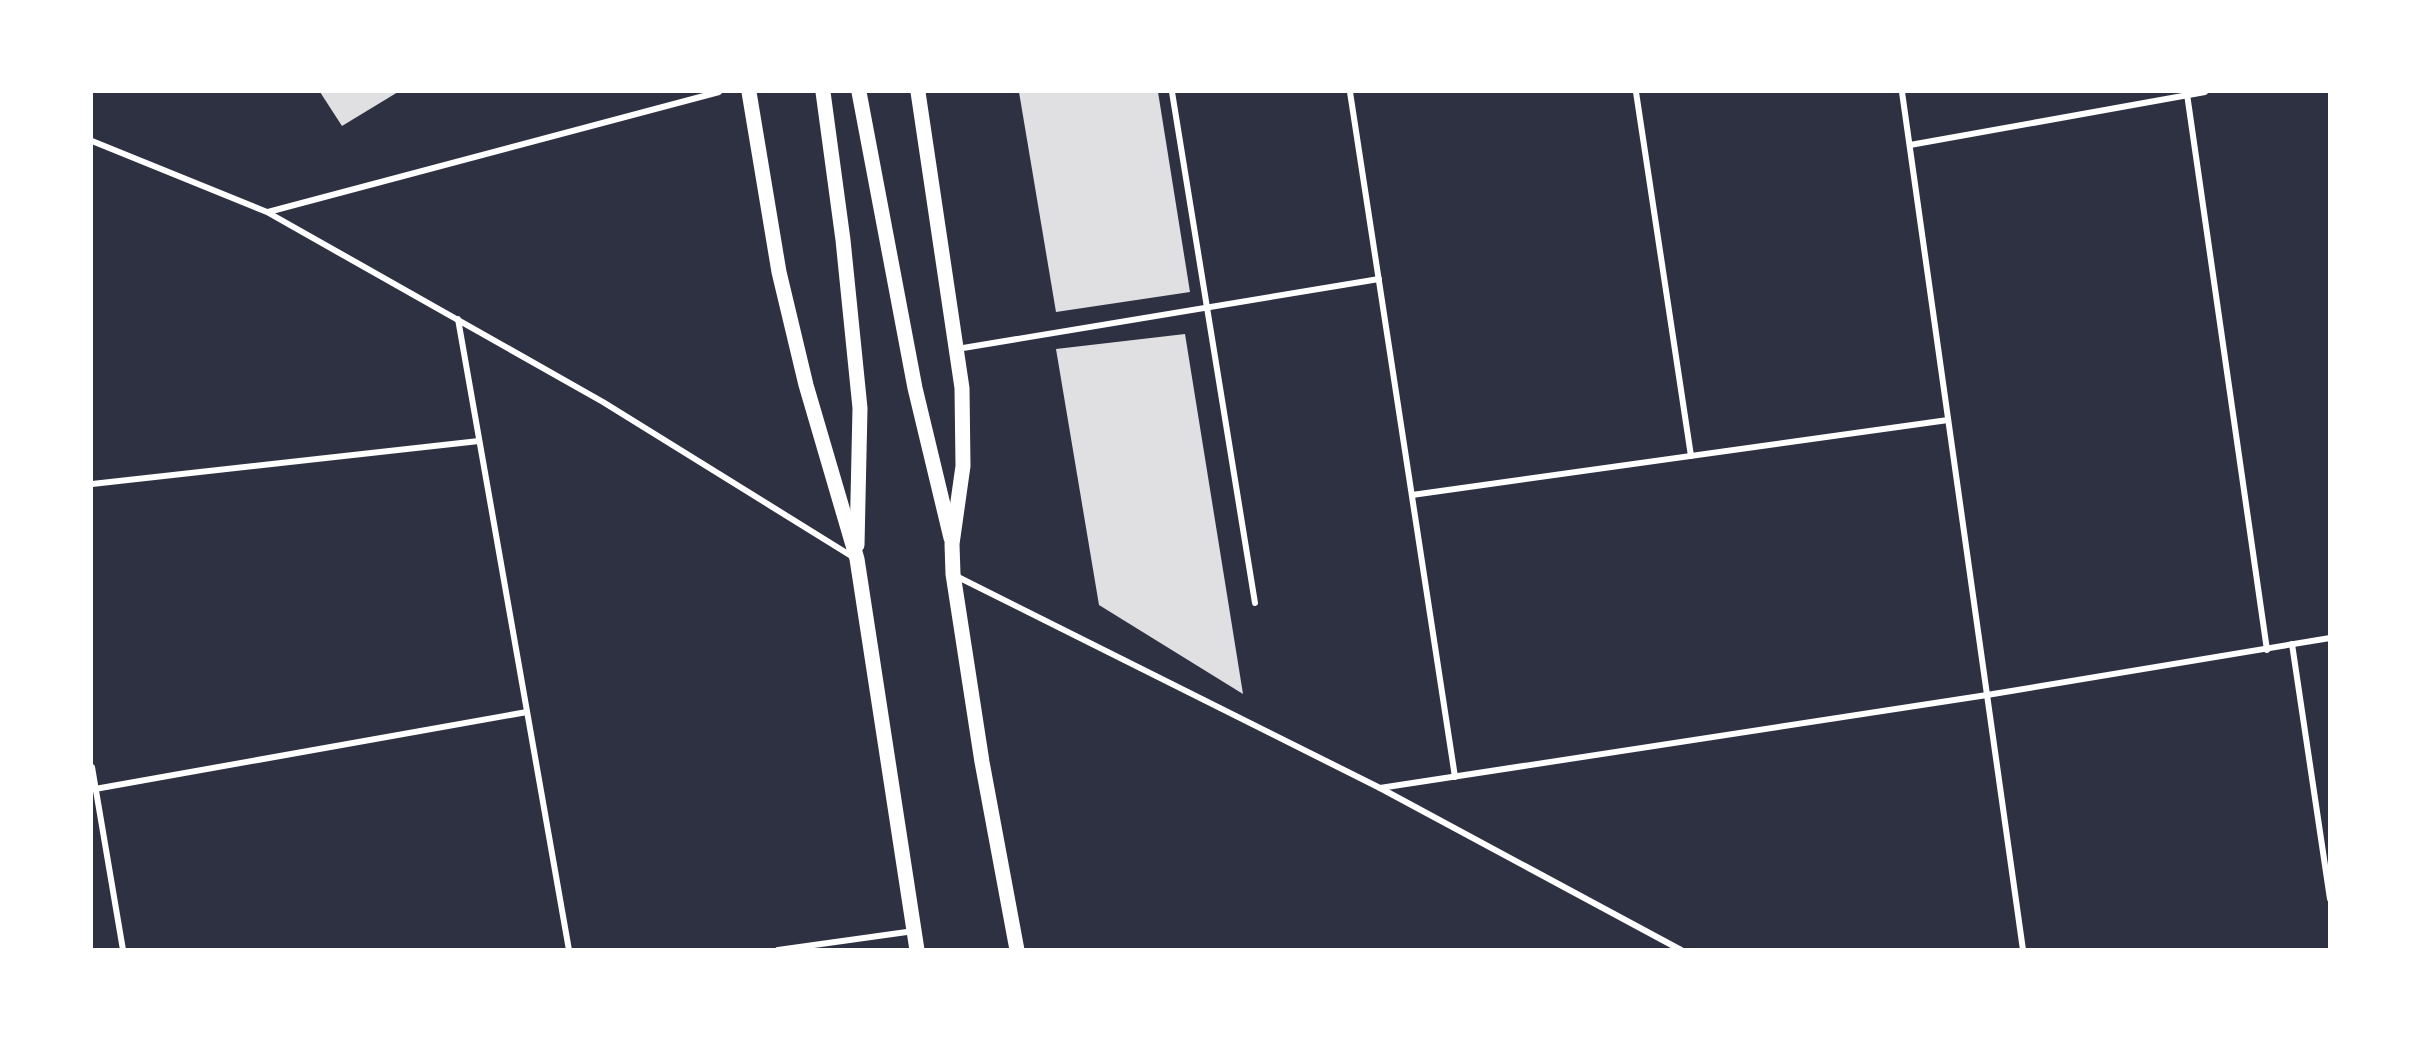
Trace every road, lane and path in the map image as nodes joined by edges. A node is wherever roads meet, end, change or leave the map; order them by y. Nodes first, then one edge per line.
1 (719, 92) edge
2 (749, 92) edge
3 (823, 92) edge
4 (859, 92) edge
5 (918, 92) edge
6 (1172, 92) edge
7 (1350, 92) edge
8 (1636, 92) edge
9 (1902, 92) edge
10 (2205, 92) edge
11 (2187, 94) junction
12 (92, 141) edge
13 (1910, 145) junction
14 (267, 212) junction
15 (1379, 279) junction
16 (1206, 308) junction
17 (458, 319) junction
18 (957, 349) junction
19 (1948, 420) junction
20 (480, 441) junction
21 (1691, 456) junction
22 (92, 484) edge
23 (1412, 495) junction
24 (952, 544) junction
25 (857, 559) junction
26 (954, 574) junction
27 (1255, 603) dead end
28 (2330, 638) edge
29 (2292, 644) junction
30 (2268, 650) junction
31 (1987, 695) junction
32 (527, 712) junction
33 (92, 767) edge
34 (1455, 777) junction
35 (1380, 788) junction
36 (95, 789) junction
37 (2330, 899) edge
38 (914, 931) junction
39 (123, 950) edge
40 (569, 950) edge
41 (778, 950) edge
42 (916, 950) edge
43 (1017, 950) edge
44 (1681, 950) edge
45 (2023, 950) edge

1 - 14 street
2 - 25 main road
3 - 25 main road
4 - 24 main road
5 - 18 main road
6 - 16 street
7 - 15 street
8 - 21 street
9 - 13 street
10 - 11 street
11 - 13 street
11 - 30 street
12 - 14 street
13 - 19 street
14 - 17 street
15 - 16 street
15 - 23 street
16 - 18 street
16 - 27 street
17 - 20 street
17 - 25 street
18 - 24 main road
19 - 21 street
19 - 31 street
20 - 22 street
20 - 32 street
21 - 23 street
23 - 34 street
24 - 26 main road
25 - 38 main road
26 - 35 street
26 - 43 main road
28 - 29 street
29 - 30 street
29 - 37 street
30 - 31 street
31 - 34 street
31 - 45 street
32 - 36 street
32 - 40 street
33 - 36 street
34 - 35 street
35 - 44 street
36 - 39 street
38 - 41 street
38 - 42 main road

